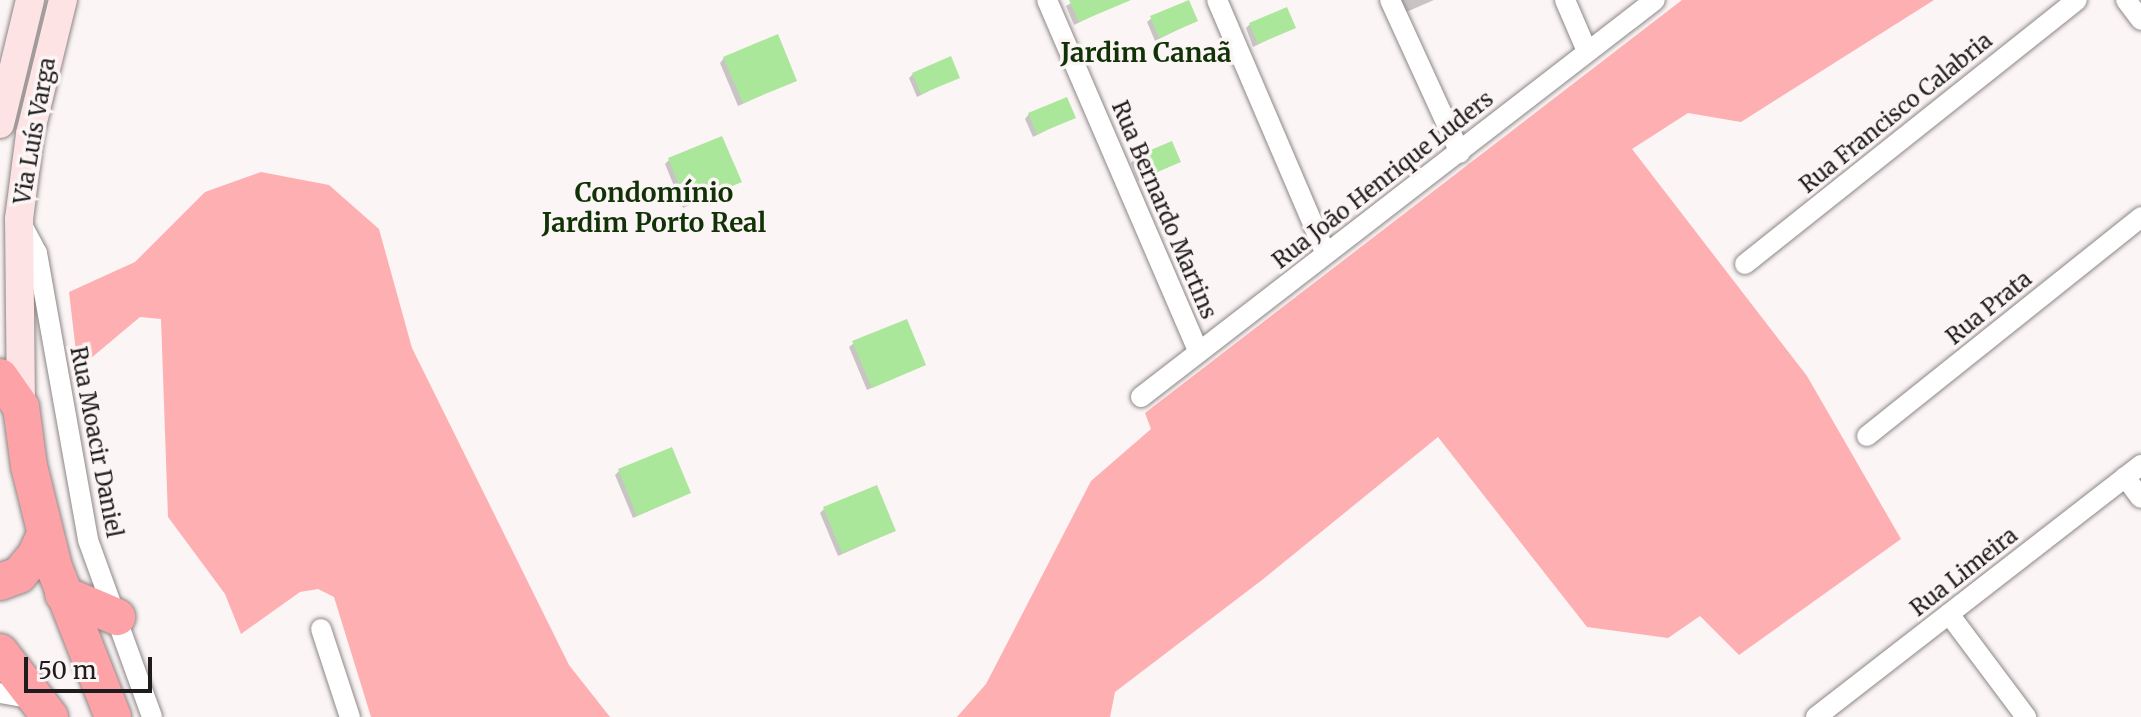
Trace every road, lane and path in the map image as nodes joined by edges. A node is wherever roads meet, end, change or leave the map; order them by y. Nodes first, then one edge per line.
1 (30, 0) edge
2 (63, 0) edge
3 (1047, 0) edge
4 (1217, 0) edge
5 (1390, 0) edge
6 (1565, 0) edge
7 (1655, 0) edge
8 (2077, 0) edge
9 (2126, 0) edge
10 (2141, 20) edge
11 (1587, 51) junction
12 (0, 124) edge
13 (1460, 153) junction
14 (2141, 217) edge
15 (19, 219) junction
16 (1326, 254) junction
17 (1745, 264) dead end
18 (1198, 351) junction
19 (0, 377) edge
20 (1141, 397) dead end
21 (21, 407) junction
22 (1867, 436) dead end
23 (2133, 471) edge
24 (2141, 498) edge
25 (45, 535) junction
26 (0, 582) edge
27 (63, 594) junction
28 (1949, 614) junction
29 (117, 617) junction
30 (321, 629) dead end
31 (0, 652) edge
32 (0, 693) edge
33 (44, 709) edge
34 (113, 717) edge
35 (152, 717) edge
36 (350, 717) edge
37 (1816, 717) edge
38 (2026, 717) edge

1 - 12 main road, Via Luís Varga
2 - 15 main road, Via Luís Varga
3 - 18 street, Rua Bernardo Martins
4 - 16 street
5 - 13 street
6 - 11 street
7 - 11 street, Rua João Henrique Luders
8 - 17 street, Rua Francisco Calabria
9 - 10 street
11 - 13 street, Rua João Henrique Luders
13 - 16 street, Rua João Henrique Luders
14 - 22 street, Rua Prata
15 - 21 main road, Via Luís Varga
15 - 29 street, Rua Moacir Daniel
16 - 18 street, Rua João Henrique Luders
18 - 20 street, Rua João Henrique Luders
19 - 21 highway
21 - 25 highway
23 - 24 street
23 - 28 street, Rua Limeira
25 - 26 highway
25 - 27 highway
27 - 29 highway
27 - 34 highway
28 - 37 street, Rua Limeira
28 - 38 street
29 - 35 street, Rua Moacir Daniel
30 - 36 street
31 - 33 highway
32 - 33 street

